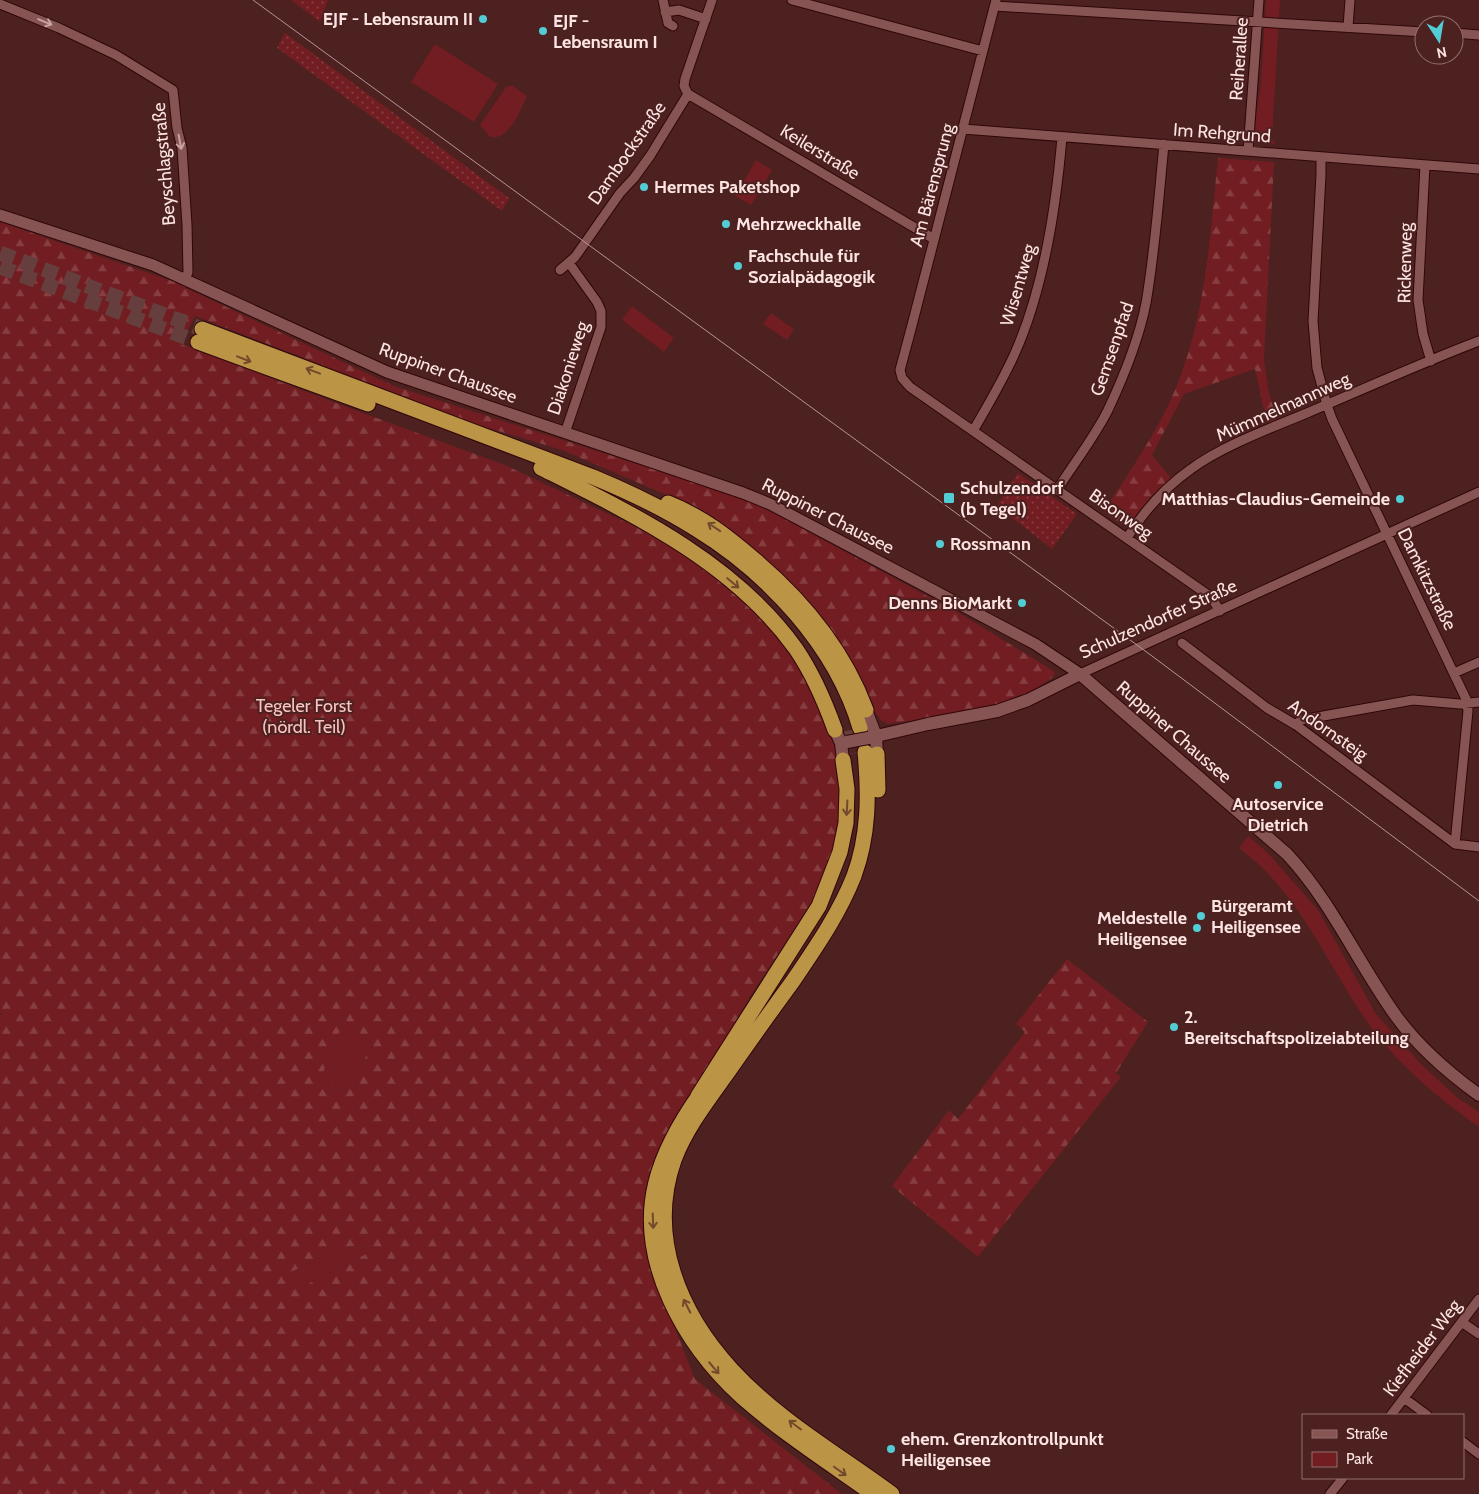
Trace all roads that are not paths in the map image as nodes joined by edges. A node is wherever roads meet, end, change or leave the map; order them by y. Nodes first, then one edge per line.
1 (663, 0) edge
2 (712, 0) edge
3 (792, 0) edge
4 (1259, 0) edge
5 (1350, 0) edge
6 (996, 3) edge
7 (0, 4) edge
8 (665, 12) junction
9 (706, 19) junction
10 (1258, 22) junction
11 (673, 26) dead end
12 (1348, 27) junction
13 (1414, 31) edge
14 (1464, 34) edge
15 (1479, 35) edge
16 (983, 51) junction
17 (688, 94) junction
18 (963, 129) junction
19 (1062, 137) junction
20 (1164, 144) junction
21 (1248, 151) junction
22 (1321, 157) junction
23 (1425, 165) junction
24 (1479, 169) edge
25 (0, 215) edge
26 (934, 239) junction
27 (569, 263) junction
28 (560, 270) dead end
29 (185, 279) junction
30 (1479, 341) edge
31 (1431, 361) junction
32 (902, 378) joint
33 (1327, 405) junction
34 (973, 431) junction
35 (565, 433) junction
36 (493, 439) junction
37 (1057, 490) junction
38 (1479, 492) edge
39 (1388, 534) junction
40 (1127, 538) junction
41 (1220, 611) junction
42 (1182, 643) dead end
43 (1479, 662) edge
44 (1454, 673) junction
45 (1080, 674) junction
46 (1479, 702) edge
47 (1466, 703) junction
48 (866, 710) joint
49 (1296, 725) junction
50 (856, 742) junction
51 (1455, 844) junction
52 (1479, 847) edge
53 (1479, 1095) edge
54 (703, 1098) junction
55 (1479, 1299) edge
56 (1463, 1322) junction
57 (1479, 1334) edge
58 (1404, 1398) junction
59 (1392, 1414) edge
60 (1426, 1414) edge
61 (1464, 1443) edge
62 (1479, 1454) edge
63 (1341, 1479) edge
64 (873, 1494) edge
65 (892, 1494) edge
66 (1330, 1494) edge

1 - 8 street
2 - 9 street, Dambockstraße
3 - 16 street
4 - 10 street, Reiherallee
5 - 12 street
6 - 10 street
6 - 16 street, Am Bärensprung
7 -> 29 street, Beyschlagstraße
8 - 9 street
8 - 11 street
9 - 17 street, Dambockstraße
10 - 12 street
10 - 21 street, Reiherallee
12 - 13 street
14 - 15 street
16 - 18 street, Am Bärensprung
17 - 26 street, Keilerstraße
17 - 27 street, Dambockstraße
18 - 19 street, Im Rehgrund
18 - 26 street, Am Bärensprung
19 - 20 street, Im Rehgrund
19 - 34 street, Wisentweg
20 - 21 street, Im Rehgrund
20 - 37 street, Gemsenpfad
21 - 22 street, Im Rehgrund
22 - 23 street, Im Rehgrund
22 - 33 street, Damkitzstraße
23 - 24 street, Im Rehgrund
23 - 31 street, Rickenweg
25 - 29 street, Ruppiner Chaussee
26 - 32 street, Am Bärensprung
27 - 28 street, Dambockstraße
27 - 35 street, Diakonieweg
29 - 35 street, Ruppiner Chaussee
30 - 31 street, Mümmelmannweg
31 - 33 street, Mümmelmannweg
32 - 34 street, Bisonweg
33 - 39 street, Damkitzstraße
33 - 40 street, Mümmelmannweg
34 - 37 street, Bisonweg
35 - 45 street, Ruppiner Chaussee
48 -> 36 highway
36 - 50 highway
36 -> 50 highway
37 - 40 street, Bisonweg
38 - 39 street, Schulzendorfer Straße
39 - 41 street, Schulzendorfer Straße
39 - 44 street, Damkitzstraße
40 - 41 street, Bisonweg
41 - 45 street, Schulzendorfer Straße
42 - 49 street, Andornsteig
43 - 44 street
44 - 47 street, Damkitzstraße
45 - 50 main road, Schulzendorfer Straße
45 - 53 main road, Ruppiner Chaussee
46 - 47 street
47 - 49 street
47 - 51 street, Damkitzstraße
48 - 50 main road
49 - 51 street, Andornsteig
50 -> 54 highway
50 - 54 highway
51 - 52 street
54 -> 64 highway
65 -> 54 highway
55 - 56 street, Kiefheider Weg
56 - 57 street
56 - 58 street, Kiefheider Weg
58 - 59 street, Kiefheider Weg
58 - 60 street
61 - 62 street
63 - 66 street

